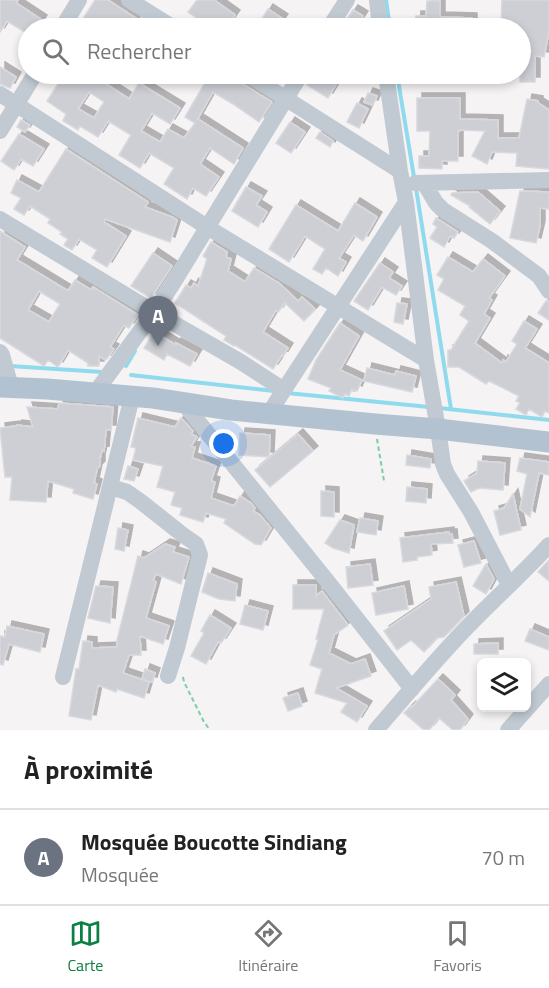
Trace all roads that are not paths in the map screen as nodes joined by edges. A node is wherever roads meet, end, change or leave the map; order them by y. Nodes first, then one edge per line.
1 (79, 0) edge
2 (129, 0) edge
3 (347, 0) edge
4 (376, 3) edge
5 (68, 18) edge
6 (158, 18) edge
7 (335, 18) edge
8 (378, 18) edge
9 (29, 84) edge
10 (263, 84) edge
11 (295, 84) edge
12 (387, 84) edge
13 (0, 94) edge
14 (286, 98) junction
15 (16, 104) junction
16 (0, 131) edge
17 (401, 177) junction
18 (549, 180) edge
19 (424, 183) junction
20 (406, 202) junction
21 (0, 219) edge
22 (207, 226) junction
23 (544, 275) edge
24 (549, 291) edge
25 (338, 305) junction
26 (154, 312) junction
27 (0, 352) edge
28 (426, 360) junction
29 (6, 387) edge
30 (284, 390) junction
31 (95, 393) junction
32 (132, 397) junction
33 (184, 404) junction
34 (268, 413) junction
35 (438, 429) junction
36 (549, 442) edge
37 (111, 487) junction
38 (549, 545) edge
39 (509, 585) junction
40 (168, 676) dead end
41 (63, 677) dead end
42 (549, 684) edge
43 (412, 689) junction
44 (376, 730) edge
45 (508, 730) edge

1 - 5 street
2 - 6 street
3 - 7 street
4 - 8 street
9 - 15 street
10 - 14 street
11 - 14 street
12 - 17 street
13 - 15 street
14 - 17 street
14 - 22 street
15 - 16 street
15 - 22 street
17 - 19 street
17 - 20 street
18 - 19 street
19 - 23 street
20 - 25 street
20 - 28 street
21 - 26 street
22 - 25 street
22 - 26 street
23 - 24 street
25 - 28 street
25 - 30 street
26 - 30 street
26 - 31 street
27 - 29 street
28 - 35 street
29 - 31 main road
30 - 34 street
31 - 32 main road
32 - 33 main road
32 - 37 street
33 - 34 main road
33 - 43 street
34 - 35 main road
35 - 36 main road
35 - 39 street
37 - 40 street
37 - 41 street
38 - 39 street
39 - 43 street
42 - 45 street
43 - 44 street

